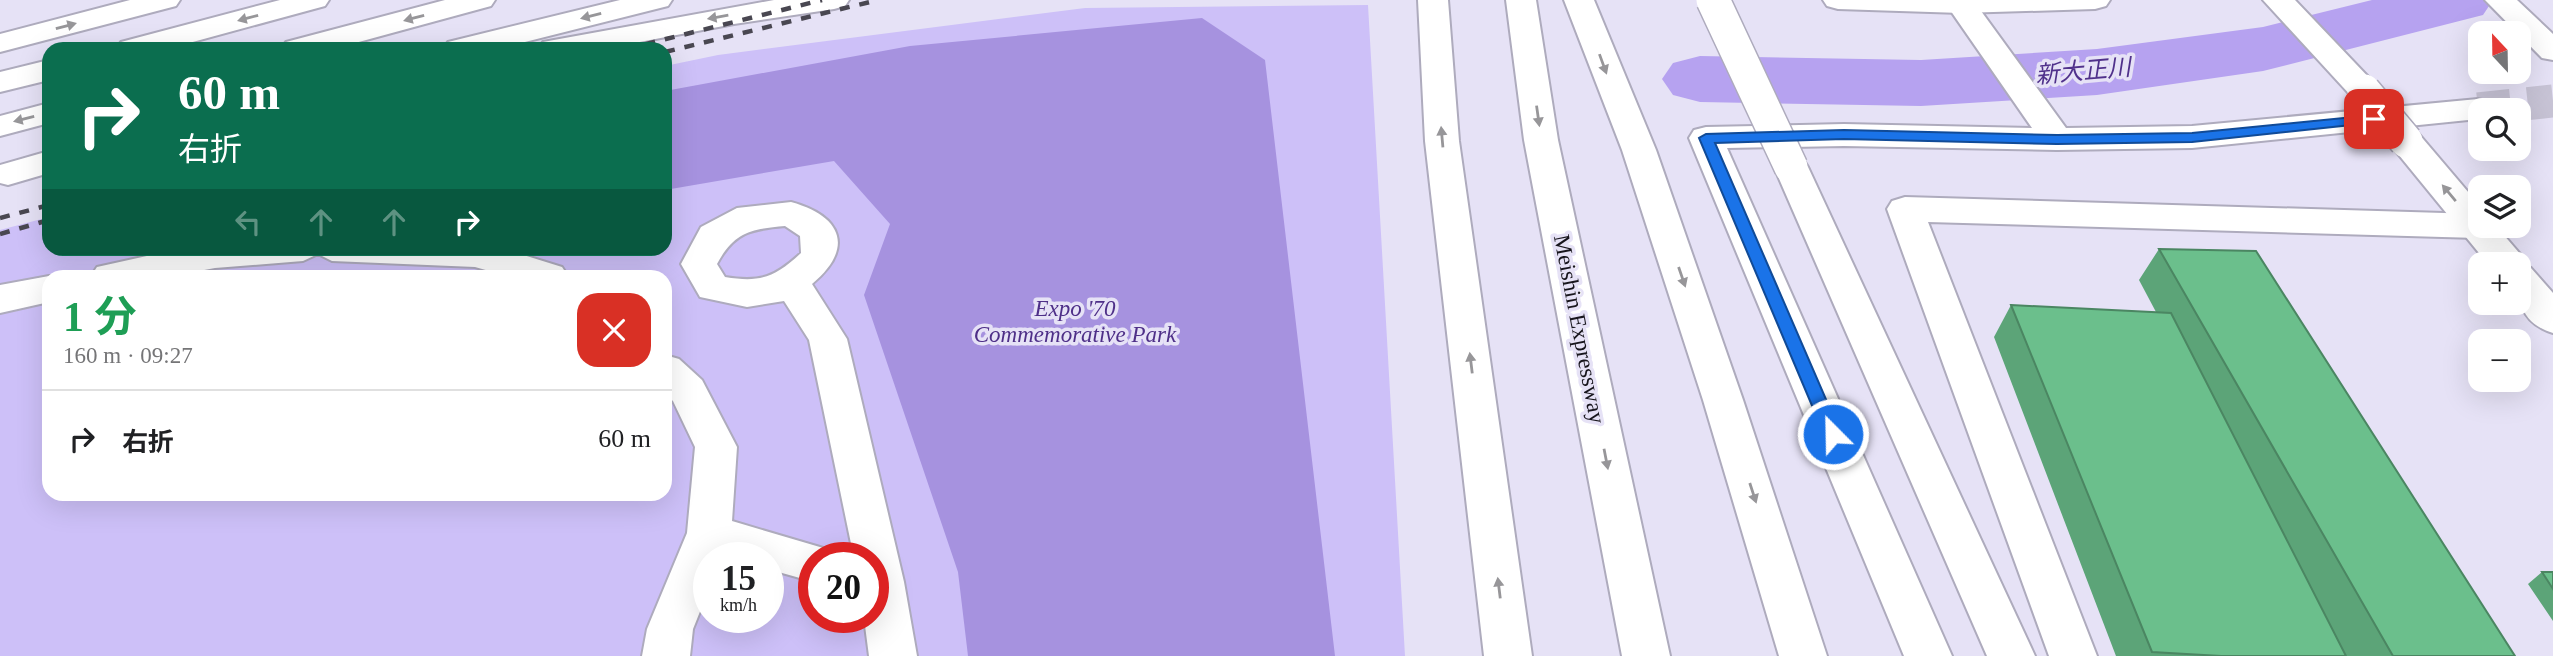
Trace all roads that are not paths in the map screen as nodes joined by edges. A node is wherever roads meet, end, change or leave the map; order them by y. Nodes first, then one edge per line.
1 (165, 0) edge
2 (314, 0) edge
3 (480, 0) edge
4 (657, 0) edge
5 (834, 0) edge
6 (1433, 0) edge
7 (1521, 0) edge
8 (1579, 0) edge
9 (1713, 0) edge
10 (1838, 0) edge
11 (2095, 0) edge
12 (2278, 0) edge
13 (2307, 0) edge
14 (2500, 0) edge
15 (1961, 4) junction
16 (2543, 40) edge
17 (158, 42) edge
18 (323, 42) edge
19 (487, 42) edge
20 (591, 42) edge
21 (0, 43) edge
22 (42, 72) edge
23 (0, 82) edge
24 (2364, 90) junction
25 (2468, 109) edge
26 (42, 115) edge
27 (0, 126) edge
28 (2057, 139) junction
29 (42, 165) edge
30 (4, 175) edge
31 (2468, 215) edge
32 (2468, 226) edge
33 (2487, 238) edge
34 (2498, 252) edge
35 (215, 256) edge
36 (483, 256) edge
37 (142, 270) edge
38 (529, 270) edge
39 (793, 284) dead end
40 (42, 290) edge
41 (2531, 293) edge
42 (0, 299) edge
43 (2553, 319) edge
44 (672, 376) edge
45 (709, 533) junction
46 (869, 542) edge
47 (798, 558) edge
48 (887, 633) edge
49 (1802, 649) edge
50 (666, 656) edge
51 (892, 656) edge
52 (1508, 656) edge
53 (1646, 656) edge
54 (1928, 656) edge
55 (2011, 656) edge
56 (2073, 656) edge

21 -> 1 main road
2 -> 17 main road
3 -> 18 main road
4 -> 19 main road
5 -> 20 main road
52 -> 6 main road
7 -> 53 main road, Meishin Expressway
8 -> 49 main road
9 - 55 main road, bridge
10 - 15 main road
11 - 15 main road
12 - 24 main road
13 - 24 main road
14 - 16 main road
15 - 28 main road
22 - 23 main road
31 -> 24 main road, bridge
25 - 28 main road
26 -> 27 main road
28 - 54 main road
29 - 30 main road
32 - 56 main road
33 - 34 main road
35 - 37 main road
36 - 38 main road
39 - 46 main road
40 - 42 main road
41 - 43 main road
44 - 45 main road
45 - 47 main road
45 - 50 main road
48 - 51 main road

